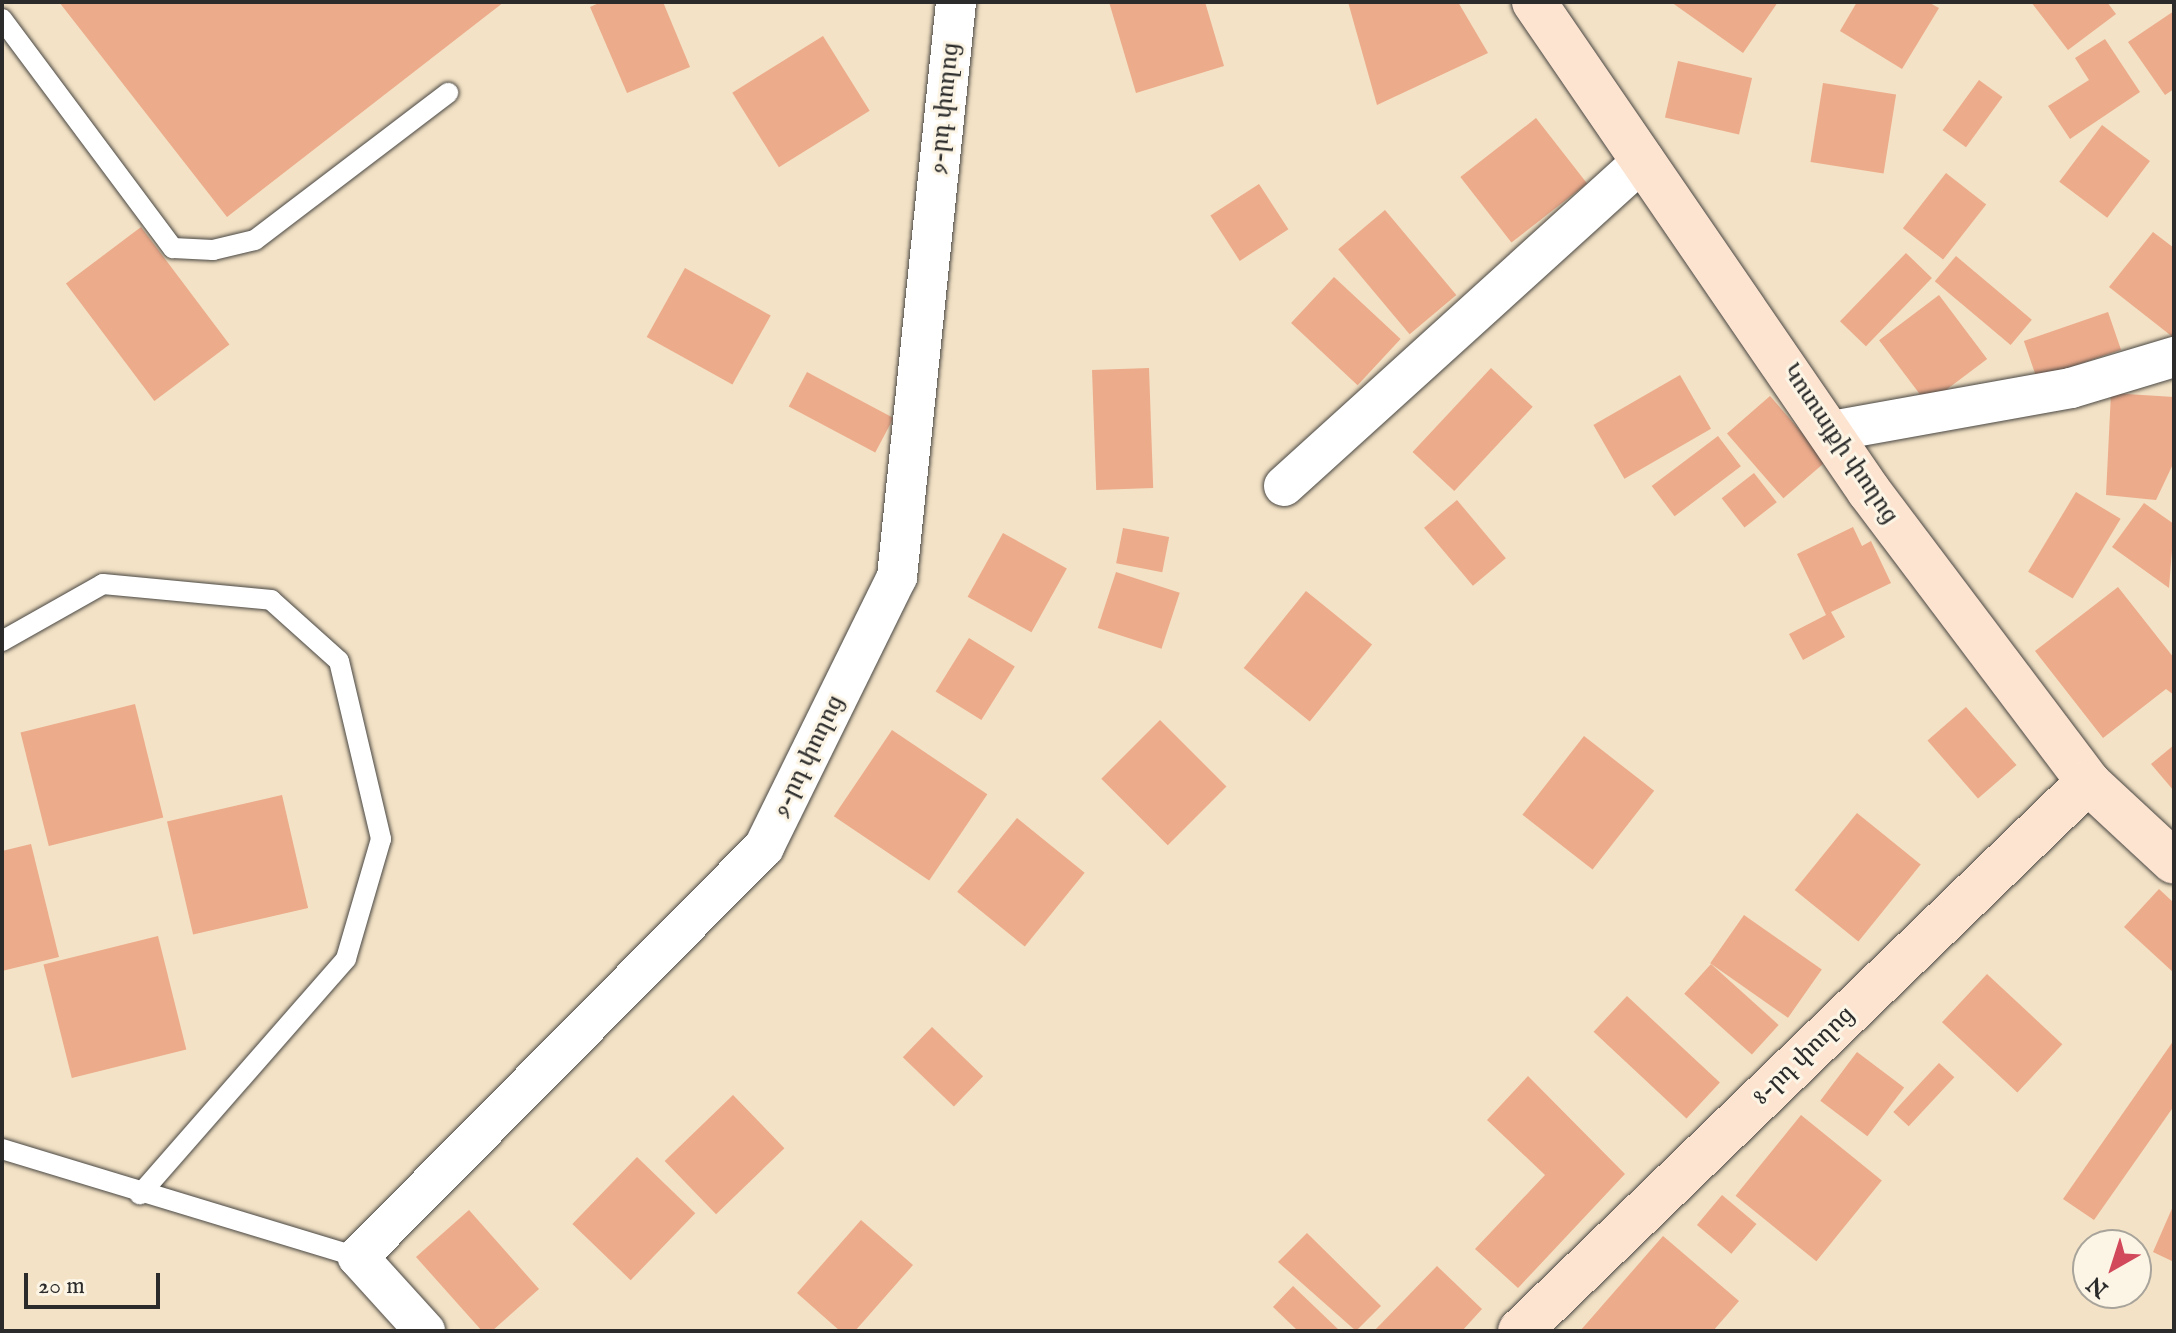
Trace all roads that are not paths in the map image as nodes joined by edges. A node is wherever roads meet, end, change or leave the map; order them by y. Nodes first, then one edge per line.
1 (956, 2) edge
2 (1534, 2) edge
3 (2, 19) edge
4 (448, 93) dead end
5 (1644, 159) junction
6 (2174, 357) edge
7 (1832, 431) junction
8 (1284, 486) dead end
9 (2, 641) edge
10 (2088, 782) junction
11 (2174, 862) edge
12 (2, 1149) edge
13 (140, 1194) junction
14 (358, 1257) junction
15 (425, 1331) edge
16 (1520, 1331) edge

1 - 14 street, 9-րդ փողոց
2 - 5 main road, Կոտայքի փողոց
3 - 4 lane
5 - 7 main road, Կոտայքի փողոց
5 - 8 street
6 - 7 street
7 - 10 main road, Կոտայքի փողոց
9 - 13 lane
10 - 11 main road, Կոտայքի փողոց
10 - 16 main road, 8-րդ փողոց
12 - 13 lane
13 - 14 lane
14 - 15 street

